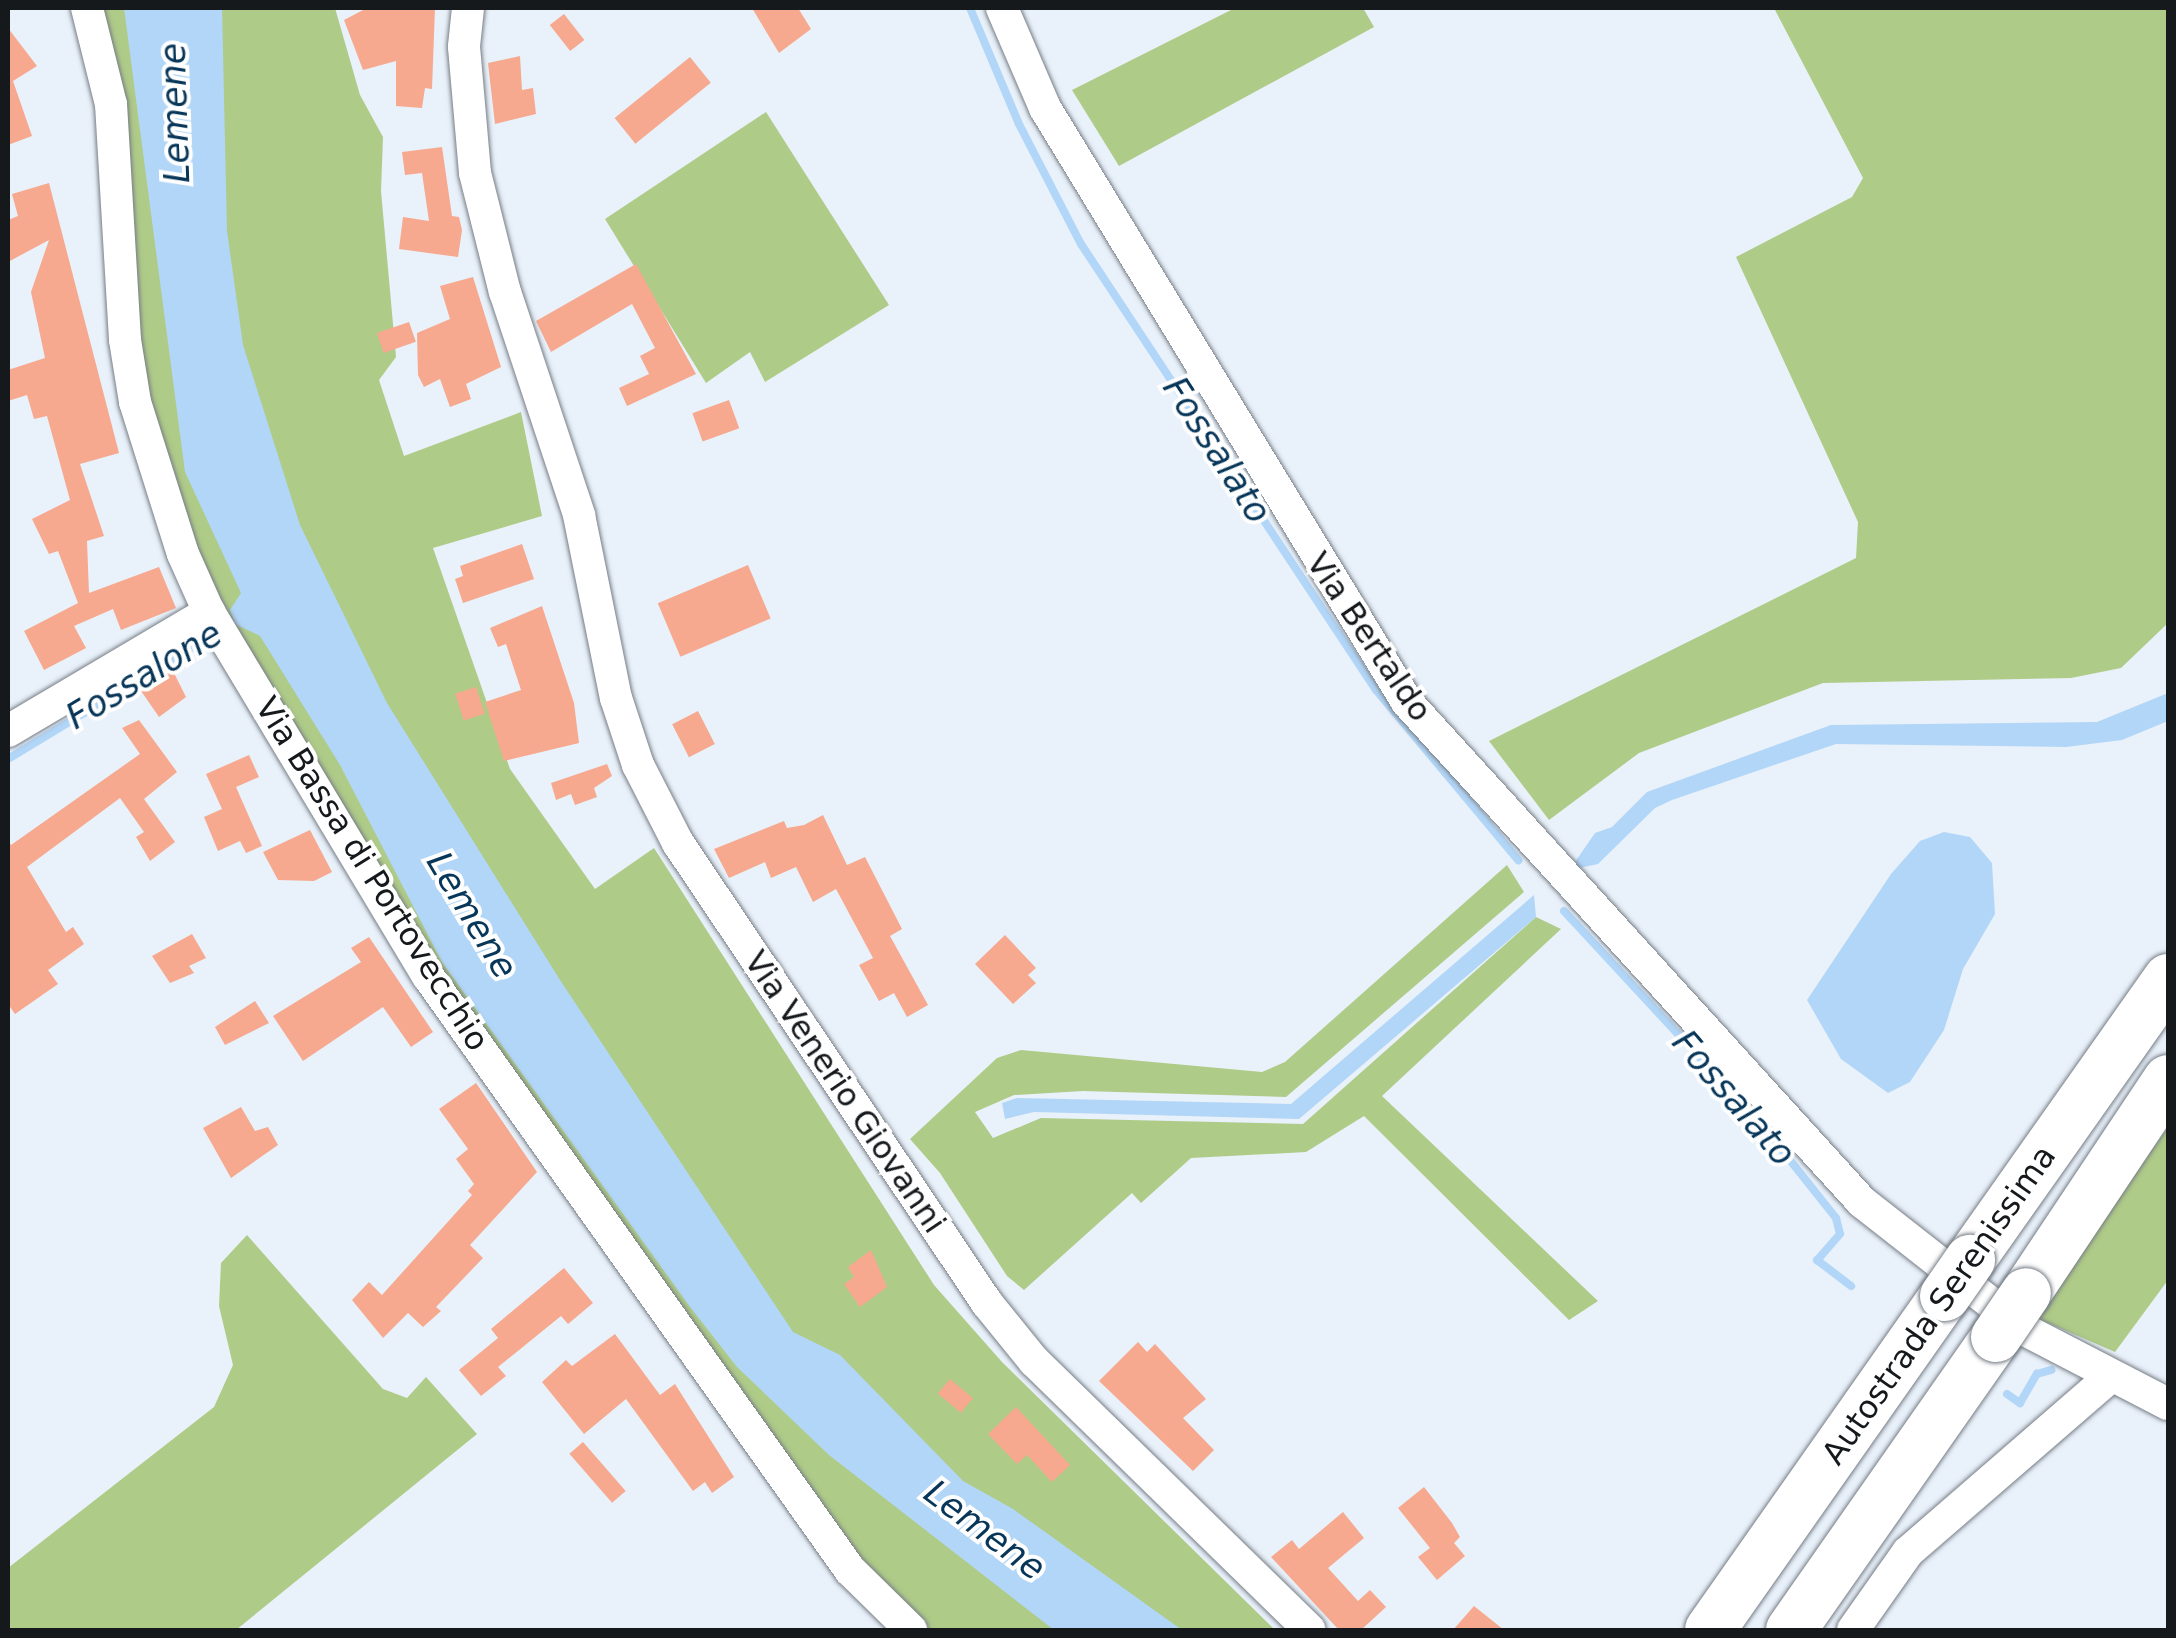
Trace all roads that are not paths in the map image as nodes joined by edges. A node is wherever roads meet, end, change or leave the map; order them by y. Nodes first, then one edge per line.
1 (87, 8) edge
2 (468, 8) edge
3 (1002, 8) edge
4 (219, 626) junction
5 (8, 731) edge
6 (2168, 979) edge
7 (2168, 1080) edge
8 (2110, 1378) junction
9 (2168, 1404) edge
10 (911, 1630) edge
11 (1310, 1630) edge
12 (1710, 1630) edge
13 (1791, 1630) edge
14 (1853, 1630) edge

1 - 4 street, Via Bassa di Portovecchio
2 - 11 street, Via Venerio Giovanni
3 - 8 street, Via Bertaldo
4 - 5 street
4 - 10 street, Via Bassa di Portovecchio
6 - 12 highway, Autostrada Serenissima
7 - 13 highway, Autostrada Serenissima, bridge
8 - 9 street, Via Bertaldo
8 - 14 street

